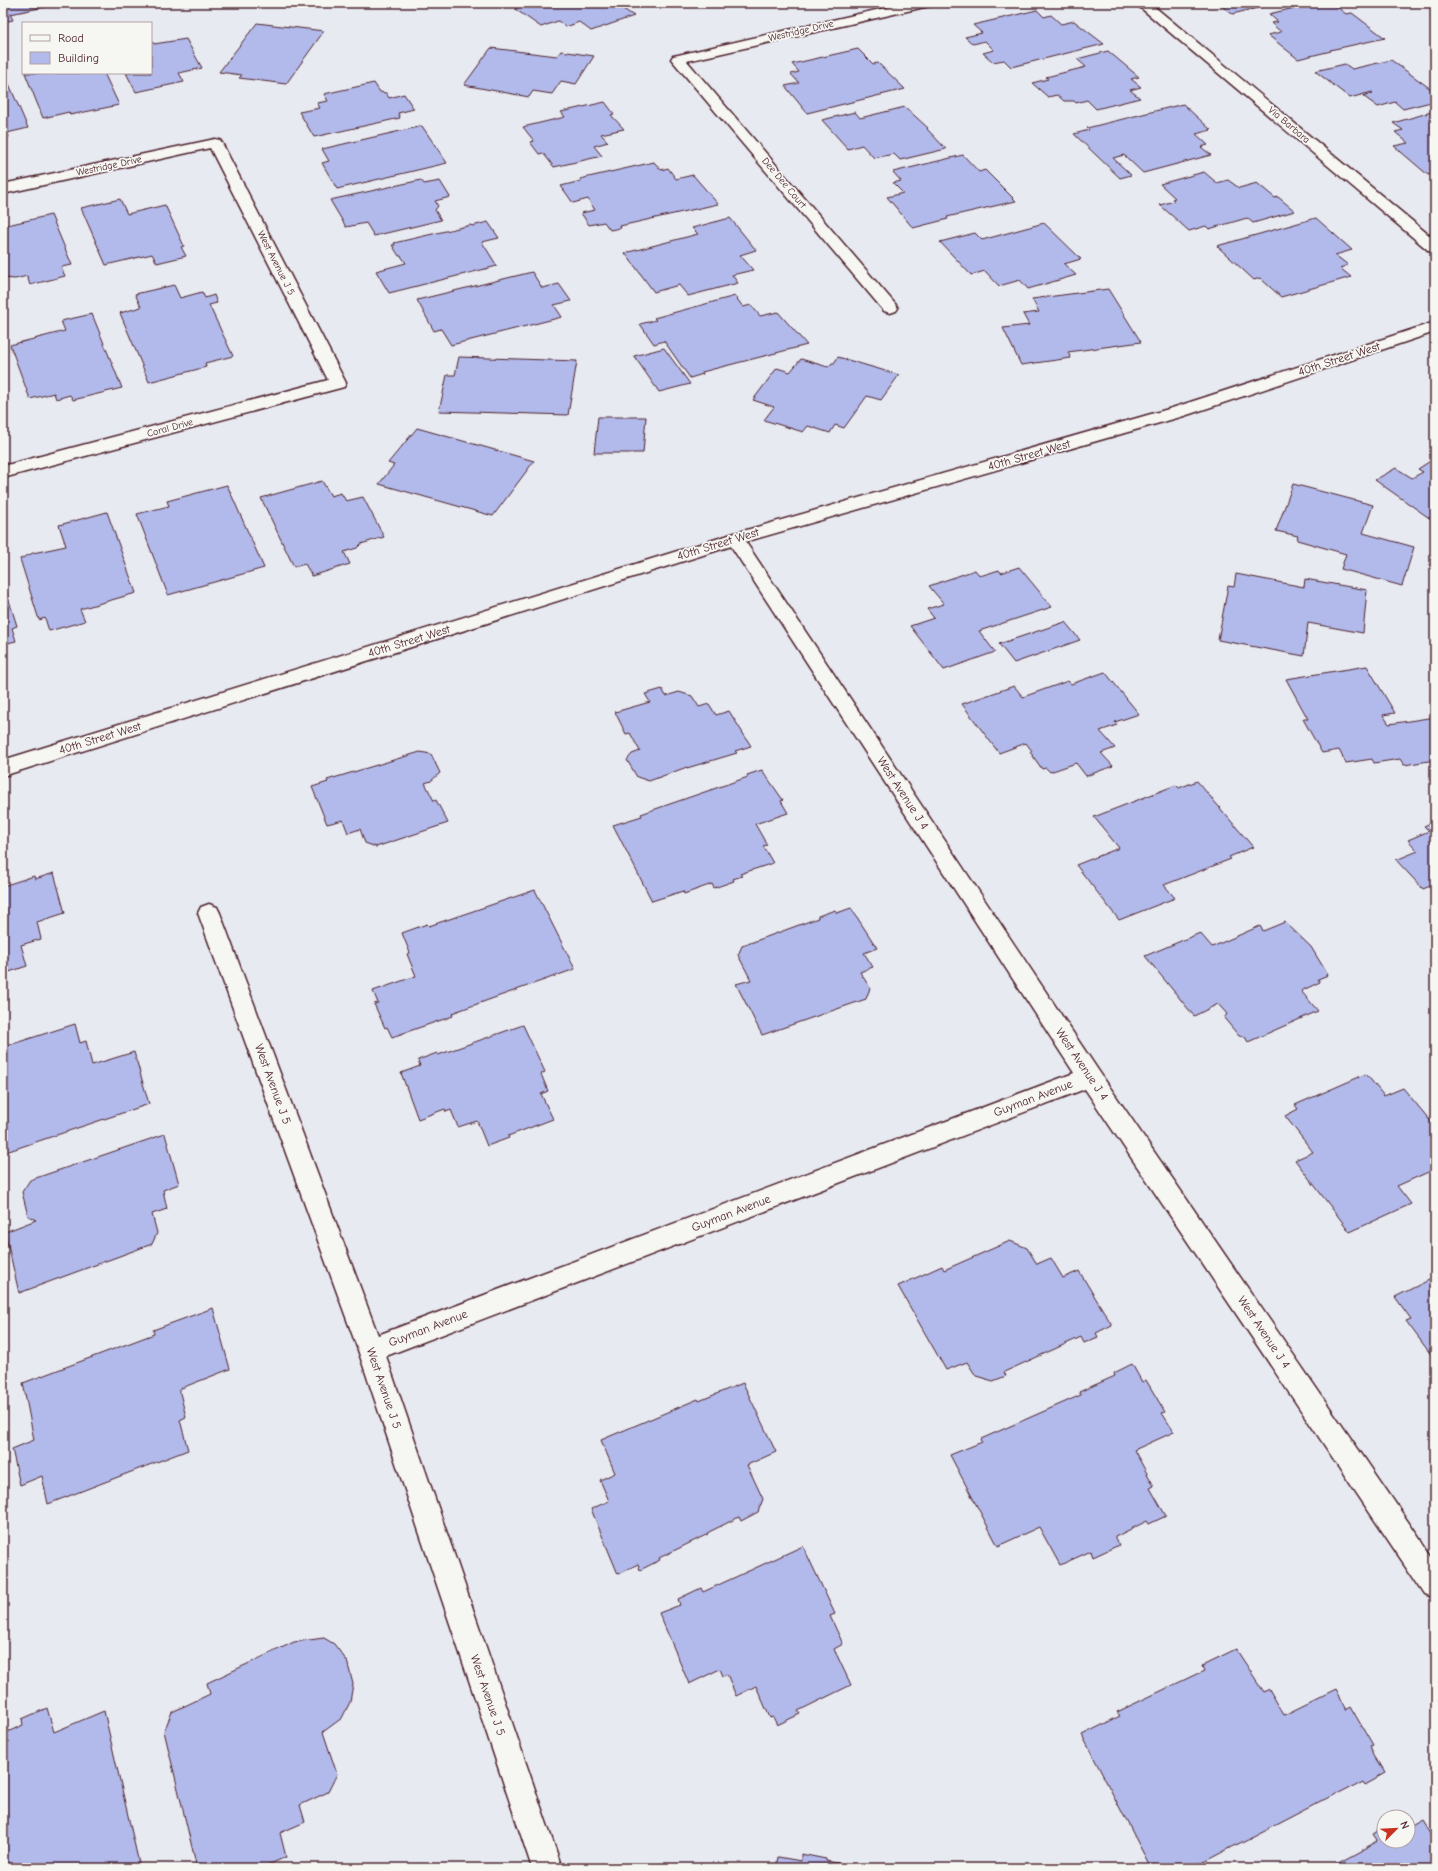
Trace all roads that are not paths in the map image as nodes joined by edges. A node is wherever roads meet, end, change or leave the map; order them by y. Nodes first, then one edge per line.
1 (925, 3) edge
2 (1142, 3) edge
3 (678, 59) joint
4 (215, 143) joint
5 (3, 189) edge
6 (1435, 248) edge
7 (890, 308) dead end
8 (1435, 327) edge
9 (338, 384) joint
10 (3, 472) edge
11 (735, 539) junction
12 (3, 768) edge
13 (209, 913) dead end
14 (1090, 1077) junction
15 (371, 1350) junction
16 (1435, 1585) edge
17 (547, 1868) edge

1 - 3 street, Westridge Drive
2 - 6 street, Via Barbara
3 - 7 street, Dee Dee Court
4 - 5 street, Westridge Drive
4 - 9 street, West Avenue J 5
8 - 11 street, 40th Street West
9 - 10 street, Coral Drive
11 - 12 street, 40th Street West
11 - 14 street, West Avenue J 4
13 - 15 street, West Avenue J 5
14 - 15 street, Guyman Avenue
14 - 16 street, West Avenue J 4
15 - 17 street, West Avenue J 5

